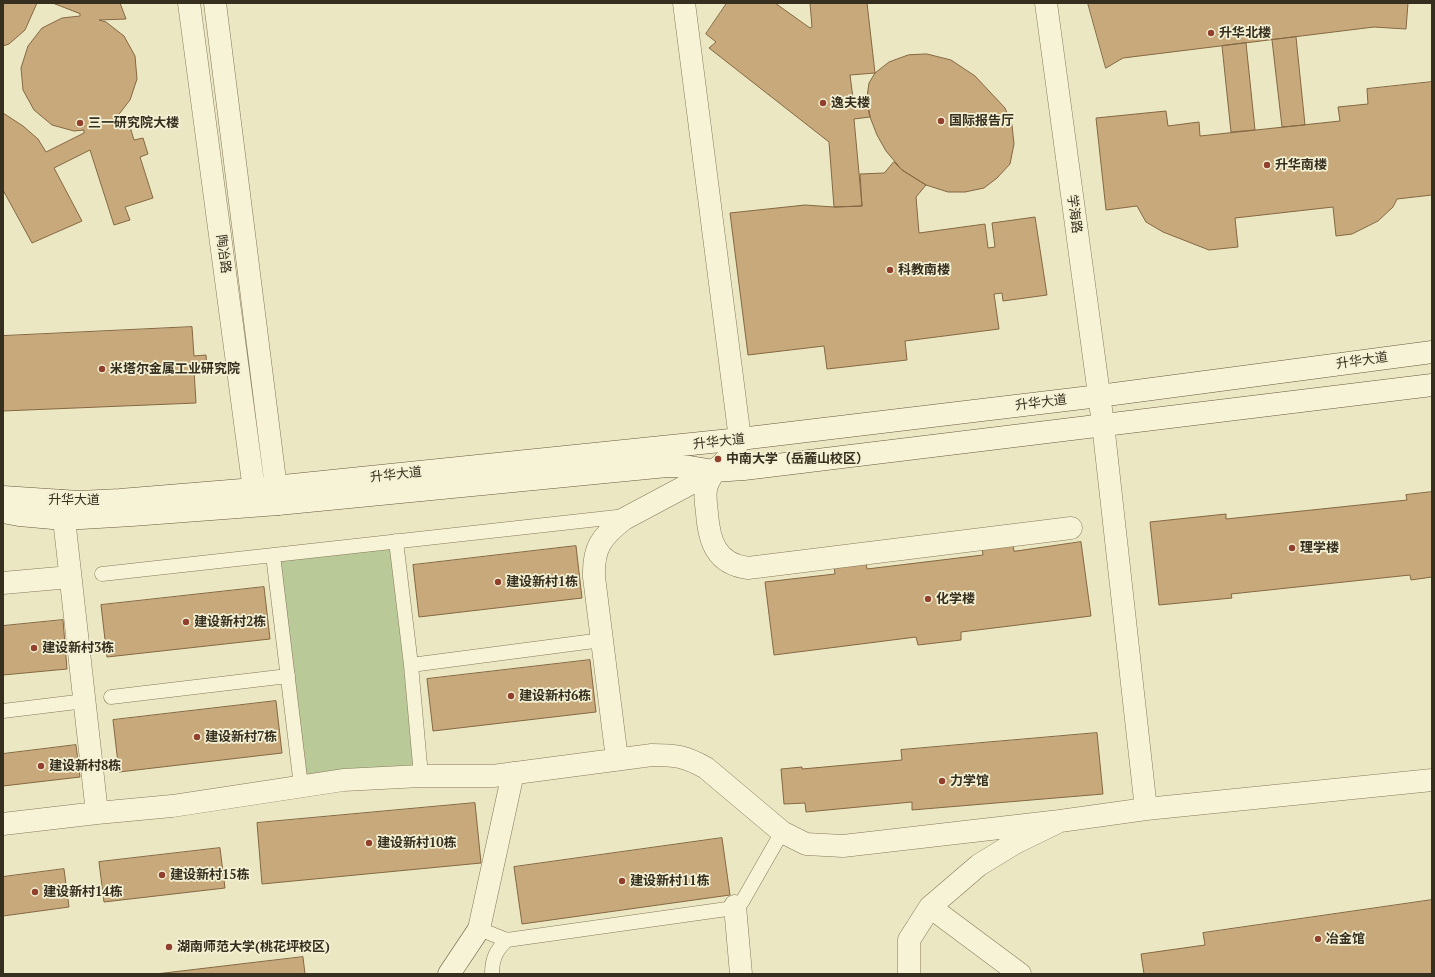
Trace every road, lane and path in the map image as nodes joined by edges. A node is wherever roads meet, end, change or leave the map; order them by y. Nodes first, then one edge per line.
1 (188, 3) edge
2 (215, 3) edge
3 (684, 3) edge
4 (1046, 3) edge
5 (1432, 352) edge
6 (1432, 385) edge
7 (1099, 396) junction
8 (1103, 424) junction
9 (740, 440) junction
10 (714, 471) junction
11 (278, 495) junction
12 (3, 497) edge
13 (255, 497) junction
14 (62, 510) junction
15 (3, 512) edge
16 (632, 515) junction
17 (1071, 528) dead end
18 (396, 541) junction
19 (273, 555) junction
20 (102, 574) dead end
21 (70, 577) junction
22 (3, 584) edge
23 (602, 640) junction
24 (411, 665) junction
25 (288, 676) junction
26 (111, 696) dead end
27 (85, 702) junction
28 (3, 711) edge
29 (617, 759) junction
30 (513, 773) junction
31 (421, 776) junction
32 (1432, 780) edge
33 (301, 786) junction
34 (1146, 809) junction
35 (97, 813) junction
36 (1060, 821) junction
37 (3, 824) edge
38 (782, 832) junction
39 (735, 906) junction
40 (930, 906) junction
41 (479, 929) junction
42 (507, 940) junction
43 (449, 974) edge
44 (492, 974) edge
45 (741, 974) edge
46 (910, 974) edge
47 (1020, 974) edge

1 - 13 street, 陶冶路
2 - 11 street
3 - 9 street
4 - 7 street, 学海路
5 - 7 street, 升华大道
6 - 8 street, 升华大道
7 - 8 street, 学海路
7 - 9 street, 升华大道
8 - 10 street, 升华大道
8 - 34 street, 学海路
9 - 10 street
9 - 11 street, 升华大道
10 - 11 street, 升华大道
10 - 16 street
10 - 17 street
11 - 13 street, 升华大道
12 - 14 street, 升华大道
13 - 14 street, 升华大道
14 - 15 street, 升华大道
14 - 21 street
16 - 18 lane
16 - 23 street
18 - 19 lane
18 - 24 lane
19 - 20 lane
19 - 25 lane
21 - 22 street
21 - 27 street
23 - 24 lane
23 - 29 street
24 - 31 lane
25 - 26 lane
25 - 33 lane
27 - 28 lane
27 - 35 street
29 - 30 street
29 - 38 street
30 - 31 street
30 - 41 street
31 - 33 street
32 - 34 street
33 - 35 street
34 - 36 street
35 - 37 street
36 - 38 street
36 - 40 street
38 - 39 lane
39 - 42 lane
39 - 45 street
40 - 46 street
40 - 47 street
41 - 42 lane
41 - 43 street
42 - 44 lane

